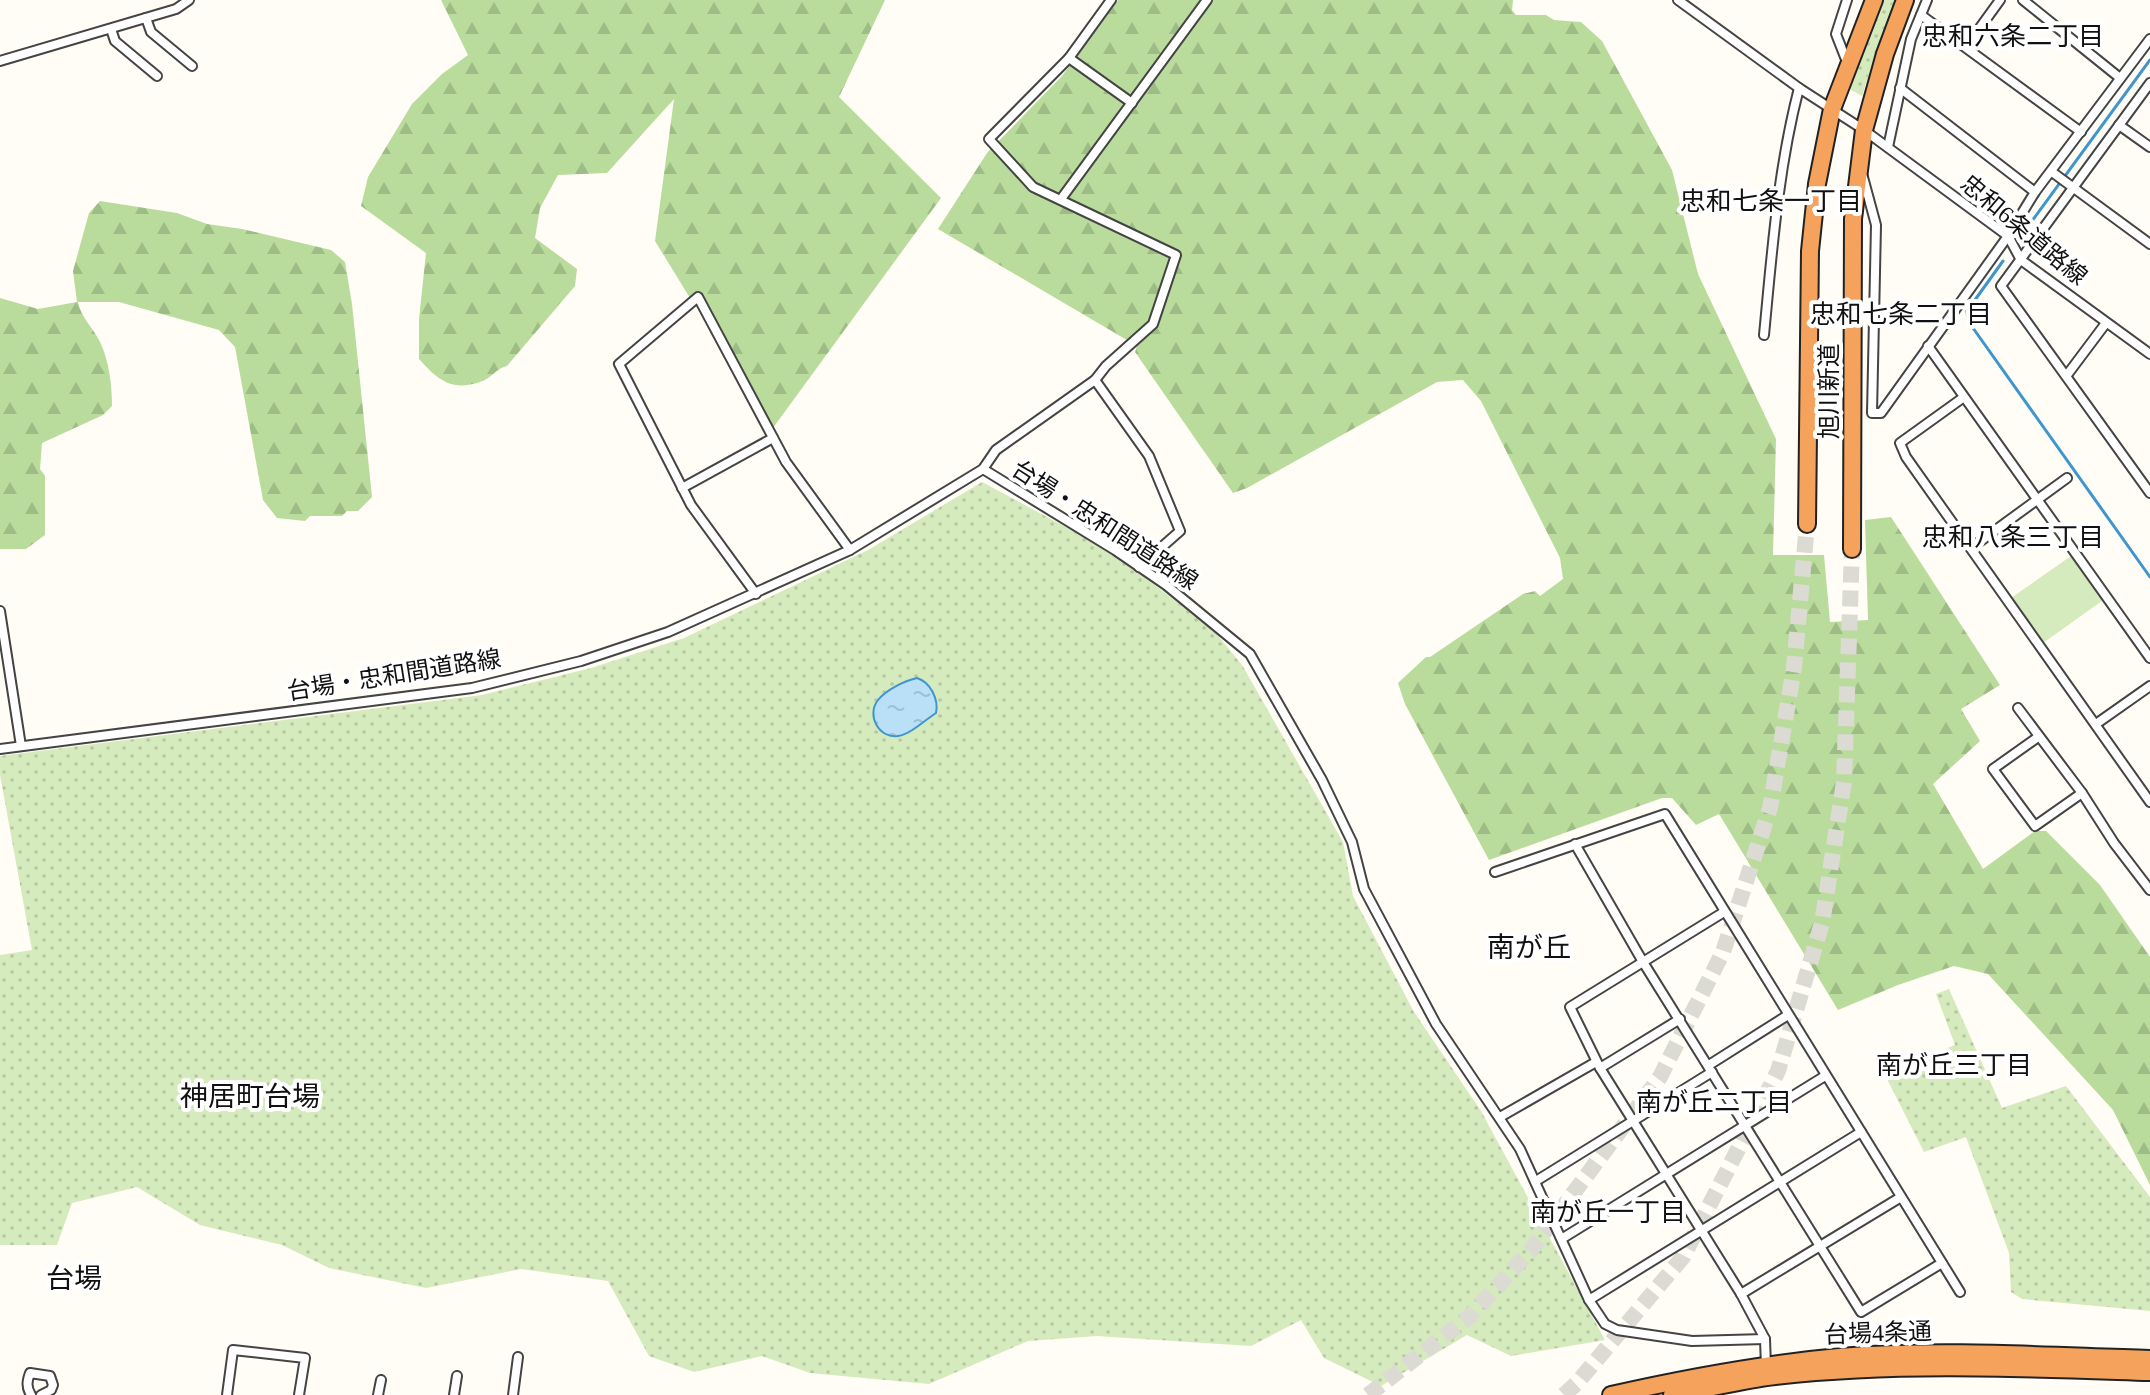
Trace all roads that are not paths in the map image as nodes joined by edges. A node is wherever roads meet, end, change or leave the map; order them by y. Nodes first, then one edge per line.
1 (189, 0) edge
2 (1111, 0) edge
3 (1207, 0) edge
4 (1678, 0) edge
5 (1847, 0) edge
6 (1874, 0) edge
7 (1905, 0) edge
8 (1927, 0) edge
9 (2000, 0) edge
10 (2023, 0) edge
11 (1921, 15) junction
12 (146, 18) junction
13 (111, 29) junction
14 (2148, 45) edge
15 (1966, 47) junction
16 (1069, 58) junction
17 (0, 61) edge
18 (1847, 62) junction
19 (192, 66) dead end
20 (157, 76) dead end
21 (2120, 78) junction
22 (2150, 83) edge
23 (1799, 88) junction
24 (1900, 88) junction
25 (1132, 103) junction
26 (1832, 109) junction
27 (2119, 125) junction
28 (1864, 130) junction
29 (2081, 132) junction
30 (1888, 147) junction
31 (2150, 147) edge
32 (1860, 165) junction
33 (2055, 174) junction
34 (2069, 185) junction
35 (2035, 192) junction
36 (1061, 199) junction
37 (2008, 236) junction
38 (2150, 244) edge
39 (2021, 260) junction
40 (2106, 323) junction
41 (1764, 335) dead end
42 (1928, 346) junction
43 (2150, 354) edge
44 (2067, 375) junction
45 (1095, 380) junction
46 (1964, 397) junction
47 (773, 438) junction
48 (983, 469) junction
49 (2067, 478) dead end
50 (682, 488) junction
51 (2150, 493) edge
52 (2038, 501) junction
53 (1807, 524) tunnel mouth
54 (1971, 548) junction
55 (1852, 549) tunnel mouth
56 (850, 550) junction
57 (1139, 567) junction
58 (756, 594) junction
59 (0, 611) edge
60 (2150, 658) edge
61 (2150, 686) edge
62 (2018, 708) dead end
63 (2096, 724) junction
64 (2038, 737) junction
65 (21, 746) junction
66 (0, 749) edge
67 (2082, 793) junction
68 (2150, 802) edge
69 (1575, 844) junction
70 (1495, 872) dead end
71 (2150, 890) edge
72 (1724, 912) junction
73 (1643, 962) junction
74 (1788, 1015) junction
75 (1680, 1019) junction
76 (1598, 1065) junction
77 (1710, 1068) junction
78 (1825, 1076) junction
79 (1500, 1117) junction
80 (1633, 1121) junction
81 (1745, 1125) junction
82 (1861, 1132) junction
83 (1666, 1176) junction
84 (1536, 1181) junction
85 (1780, 1182) junction
86 (1901, 1197) junction
87 (1700, 1231) junction
88 (1563, 1238) junction
89 (1821, 1246) junction
90 (1942, 1263) junction
91 (1960, 1292) dead end
92 (1741, 1294) junction
93 (1589, 1300) junction
94 (1765, 1339) junction
95 (518, 1357) dead end
96 (2150, 1359) edge
97 (1766, 1371) junction
98 (2150, 1372) edge
99 (457, 1376) dead end
100 (381, 1380) dead end
101 (227, 1395) edge
102 (299, 1395) edge
103 (378, 1395) edge
104 (454, 1395) edge
105 (513, 1395) edge
106 (1611, 1395) edge
107 (1672, 1395) edge

1 - 12 street
2 - 16 street
3 - 25 street
4 - 23 street, 忠和6条道路線
5 - 18 street
6 - 18 highway, 旭川新道
7 - 28 highway, 旭川新道
8 - 11 street
9 - 15 street
10 - 21 street
11 - 15 street
11 - 24 street
12 - 13 street
12 - 19 street
13 - 17 street
13 - 20 street
14 - 21 street
15 - 29 street
16 - 25 street
16 - 36 street
18 - 26 highway, 旭川新道
21 - 29 street
22 - 27 street
23 - 26 street, 忠和6条道路線
23 - 41 street
24 - 30 street
24 - 35 street
25 - 36 street
26 - 28 street, 忠和6条道路線
26 - 53 highway, 旭川新道
27 - 31 street
27 - 34 street
28 - 30 street, 忠和6条道路線
28 - 32 highway, 旭川新道
29 - 33 street
30 - 37 street, 忠和6条道路線
32 - 42 street
32 - 55 highway, 旭川新道
33 - 34 street
33 - 35 street
34 - 38 street
34 - 39 street
35 - 37 street
36 - 45 street
37 - 39 street, 忠和6条道路線
37 - 42 street
39 - 40 street, 忠和6条道路線
39 - 44 street
40 - 43 street, 忠和6条道路線
40 - 44 street
42 - 46 street
44 - 51 street
45 - 48 street
45 - 57 street
46 - 52 street
46 - 54 street
47 - 50 street
47 - 50 street
47 - 56 street
48 - 56 street, 台場・忠和間道路線
48 - 57 street, 台場・忠和間道路線
49 - 52 street
50 - 58 street
52 - 54 street
52 - 60 street
54 - 63 street
56 - 58 street, 台場・忠和間道路線
57 - 79 street, 台場・忠和間道路線
58 - 65 street, 台場・忠和間道路線
59 - 65 street
61 - 63 street
62 - 64 street
63 - 68 street
64 - 67 street
64 - 67 street
65 - 66 street, 台場・忠和間道路線
67 - 71 street
69 - 70 street
69 - 72 street
69 - 73 street
72 - 73 street
72 - 74 street
73 - 75 street
73 - 76 street
74 - 77 street
74 - 78 street
75 - 76 street
75 - 77 street
76 - 79 street
76 - 80 street
77 - 80 street
77 - 81 street
78 - 81 street
78 - 82 street
79 - 84 street, 台場・忠和間道路線
80 - 83 street
80 - 84 street
81 - 83 street
81 - 85 street
82 - 85 street
82 - 86 street
83 - 87 street
83 - 88 street
84 - 88 street, 台場・忠和間道路線
85 - 87 street
85 - 89 street
86 - 89 street
86 - 90 street
87 - 92 street
87 - 93 street
88 - 93 street, 台場・忠和間道路線
89 - 90 street
89 - 92 street
90 - 91 street
92 - 94 street
93 - 94 street, 台場・忠和間道路線
94 - 97 street
95 - 105 street
96 - 97 highway, 台場4条通
97 - 98 highway, 台場4条通
97 - 106 highway, 台場4条通
97 - 107 highway, 台場4条通
99 - 104 street
100 - 103 street
101 - 102 street

